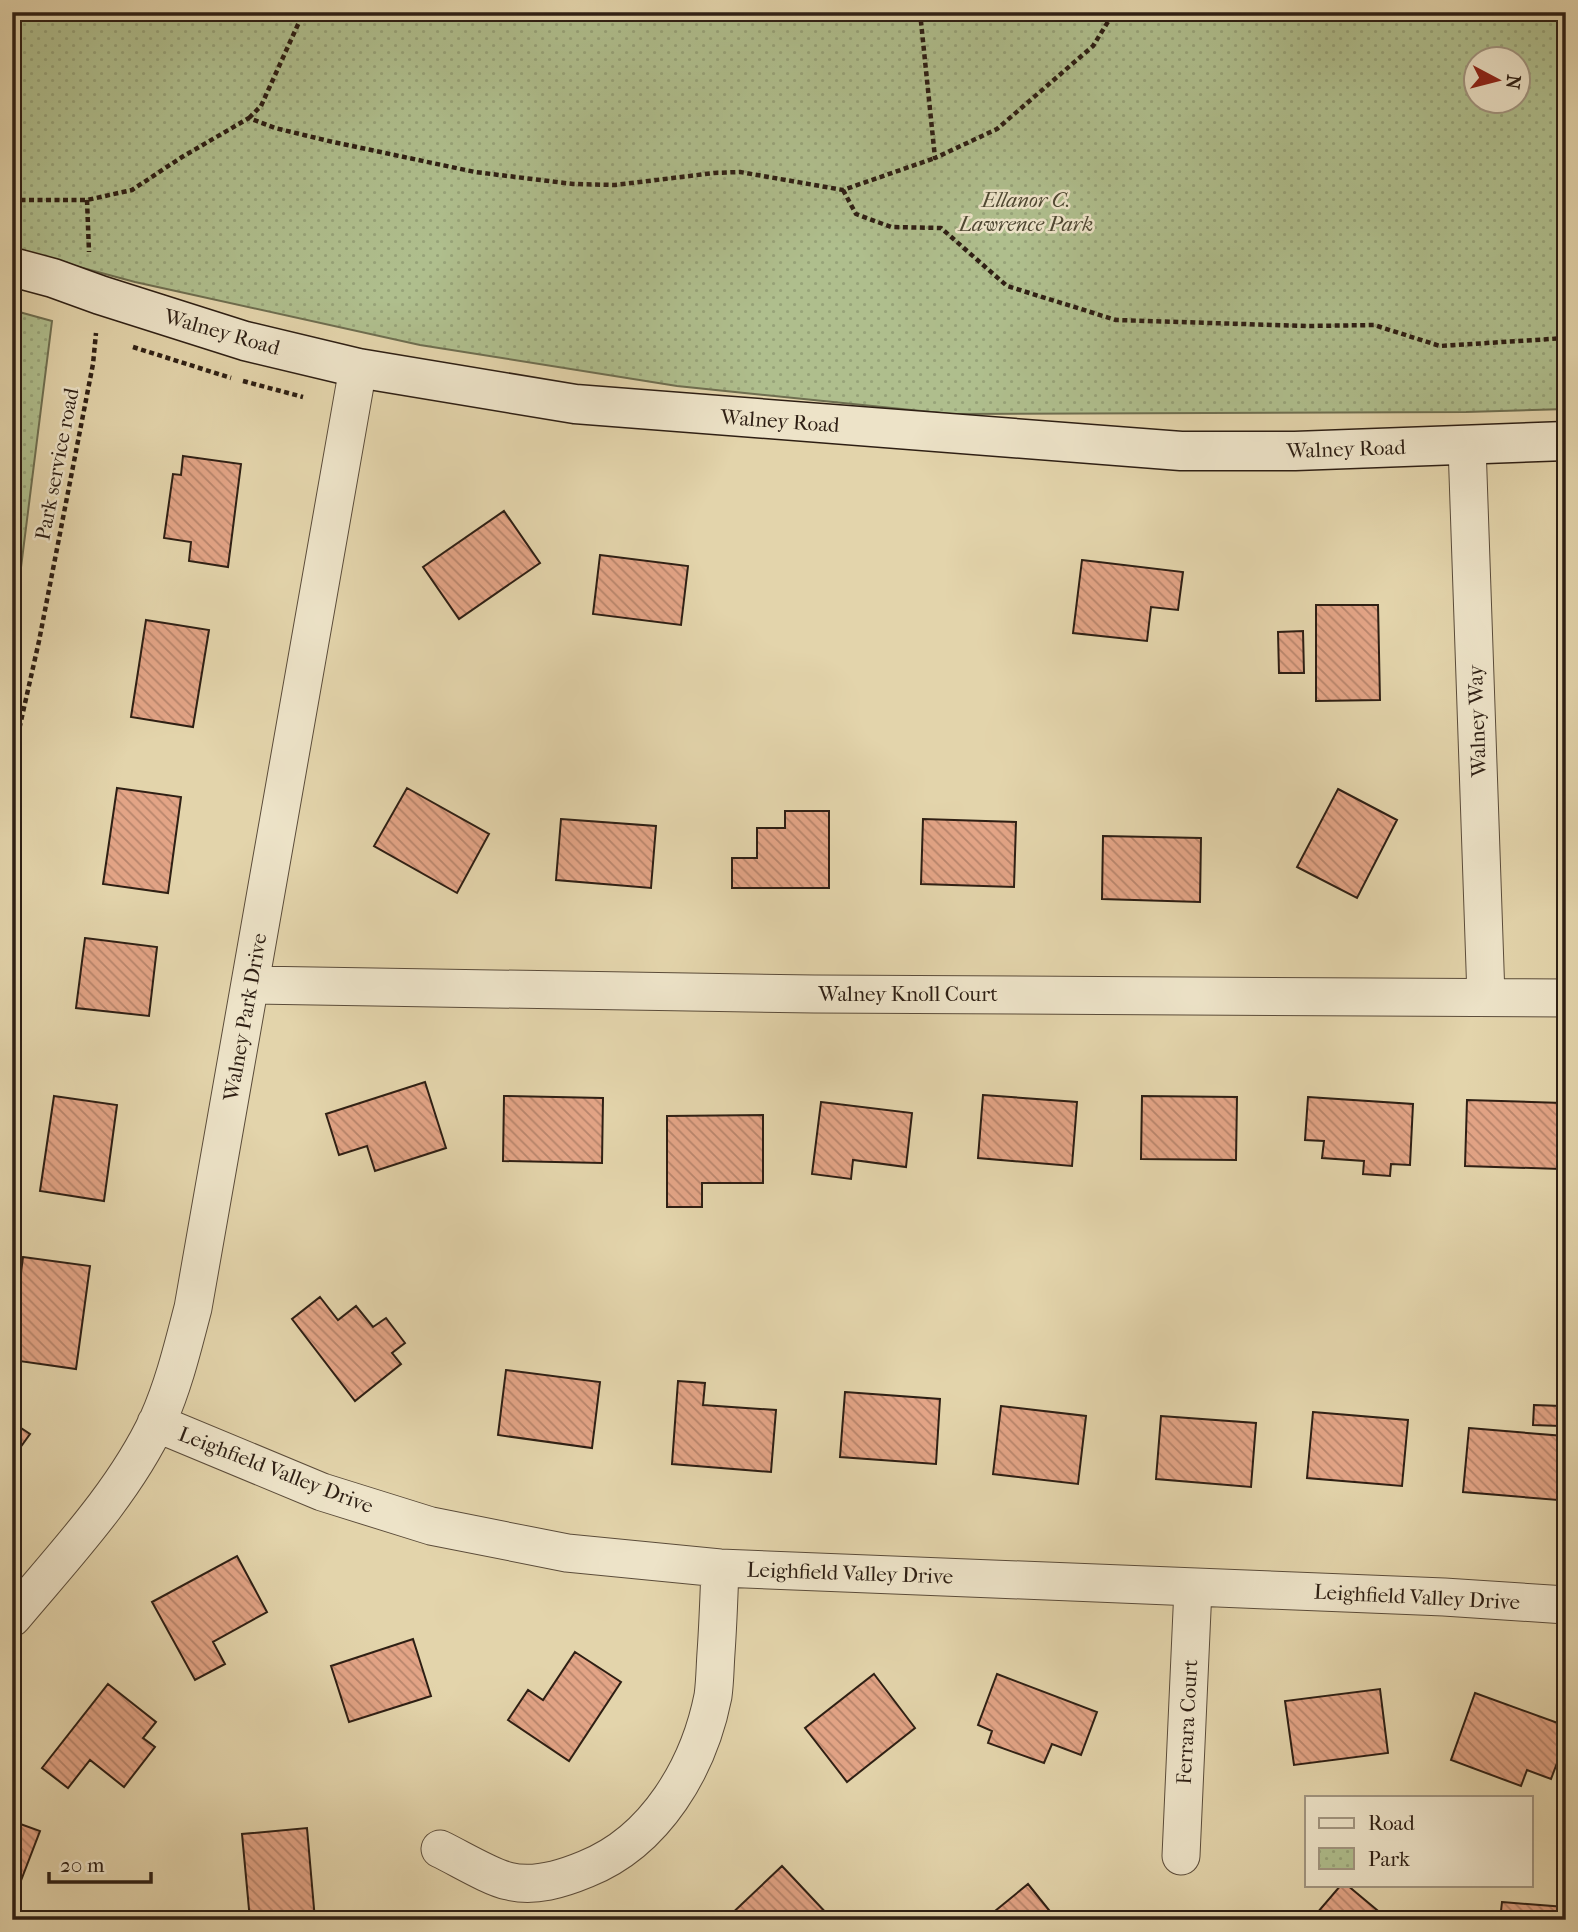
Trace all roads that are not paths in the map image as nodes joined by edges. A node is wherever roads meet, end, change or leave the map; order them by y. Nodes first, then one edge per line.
1 (12, 267) edge
2 (358, 368) junction
3 (1566, 441) edge
4 (1468, 445) junction
5 (251, 985) junction
6 (1486, 997) junction
7 (1566, 998) edge
8 (156, 1423) junction
9 (720, 1568) junction
10 (1193, 1588) junction
11 (1566, 1605) edge
12 (12, 1618) edge
13 (440, 1849) dead end
14 (1181, 1856) dead end

1 - 2 main road, Walney Road
2 - 4 main road, Walney Road
2 - 5 street, Walney Park Drive
3 - 4 main road, Walney Road
4 - 6 street, Walney Way
5 - 6 street, Walney Knoll Court
5 - 8 street, Walney Park Drive
6 - 7 street, Walney Knoll Court
8 - 9 street, Leighfield Valley Drive
8 - 12 street, Walney Park Drive
9 - 10 street, Leighfield Valley Drive
9 - 13 street
10 - 11 street, Leighfield Valley Drive
10 - 14 street, Ferrara Court

